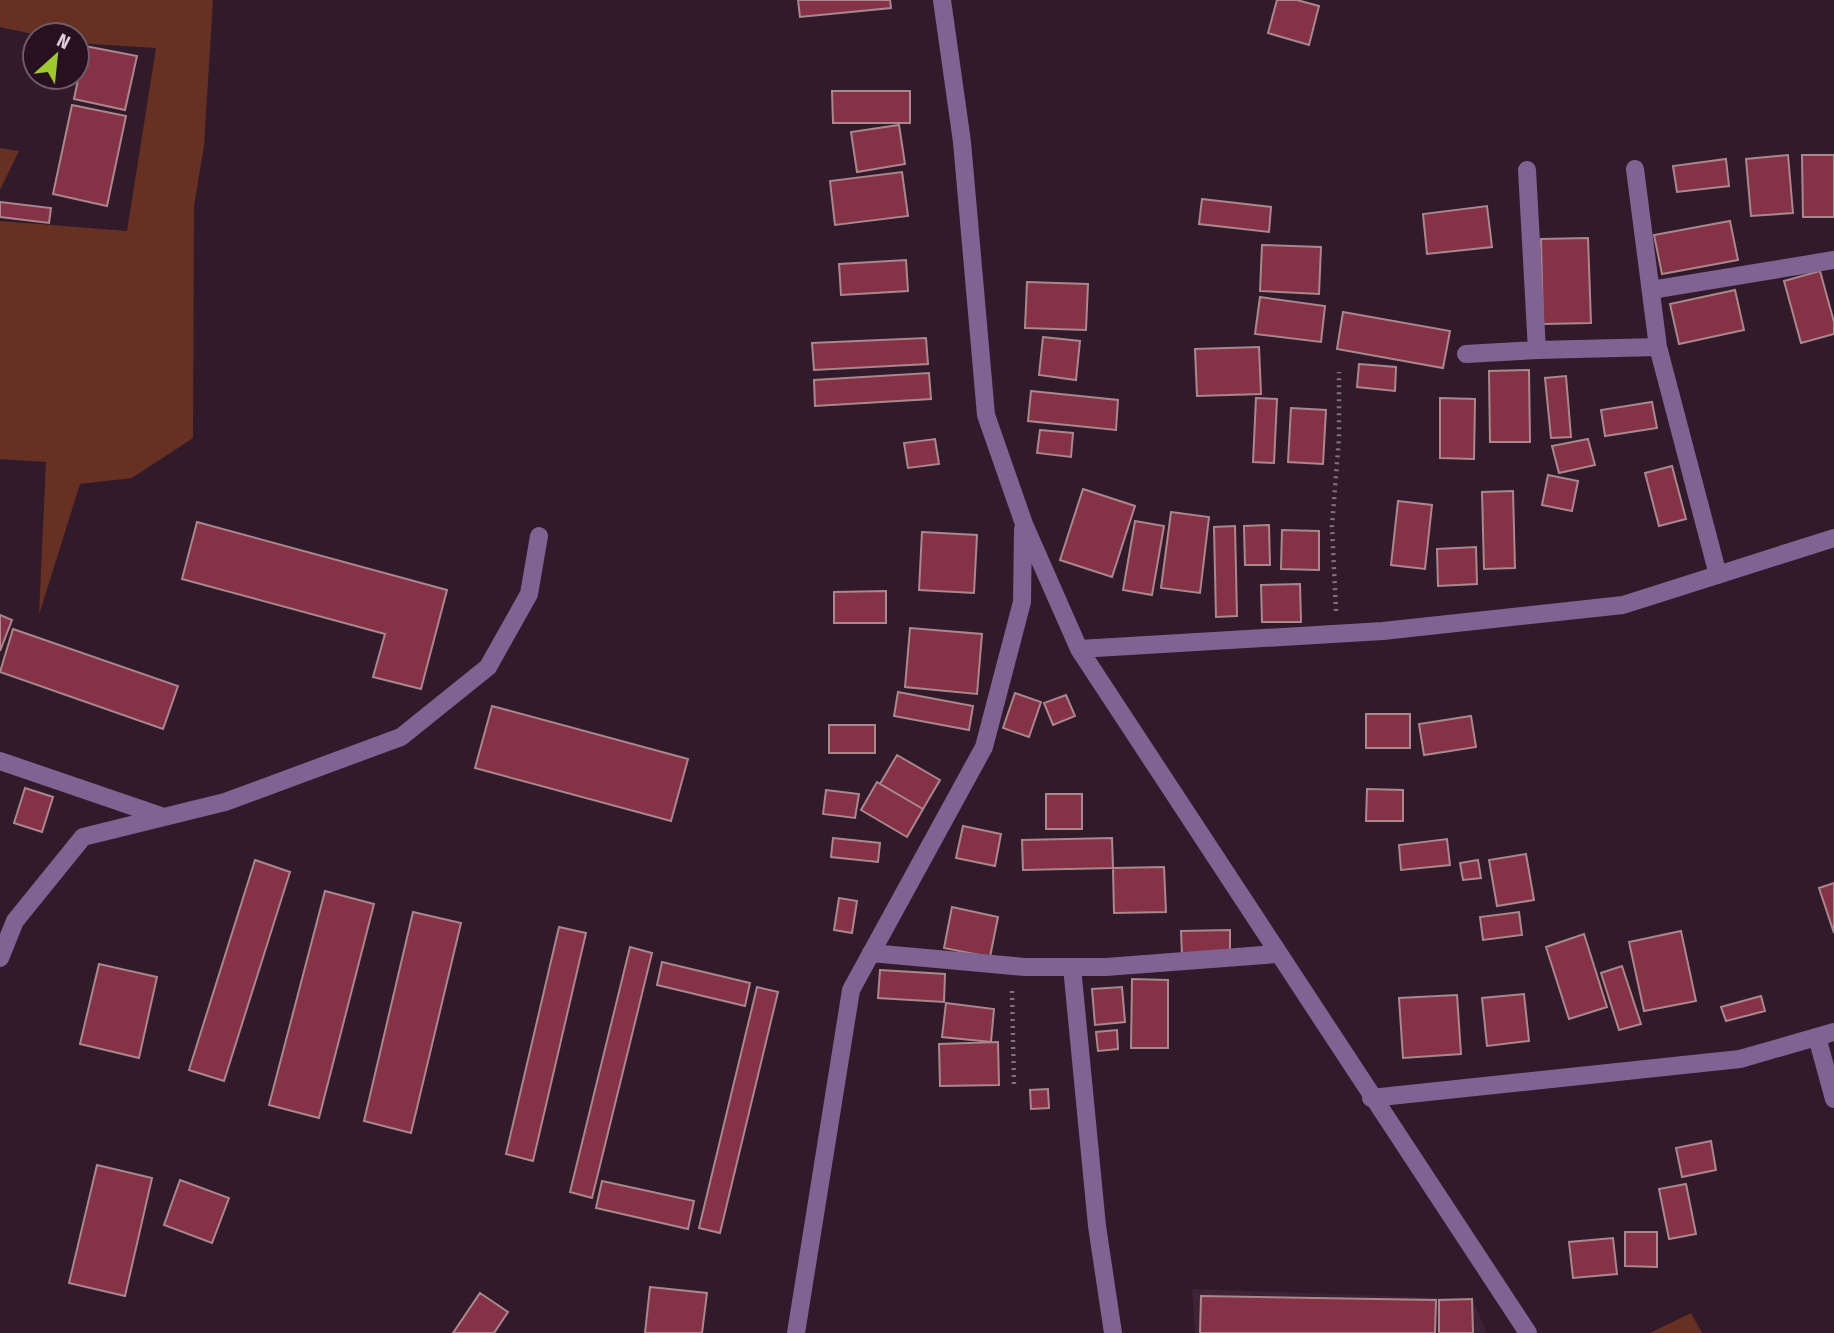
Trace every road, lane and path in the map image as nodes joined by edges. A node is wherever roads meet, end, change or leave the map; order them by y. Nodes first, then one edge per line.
1 (942, 0) edge
2 (1635, 169) dead end
3 (1527, 170) dead end
4 (1834, 260) edge
5 (1651, 290) junction
6 (1658, 347) junction
7 (1537, 350) junction
8 (1466, 354) dead end
9 (1339, 372) dead end
10 (1024, 524) junction
11 (539, 536) dead end
12 (1834, 538) edge
13 (1717, 575) junction
14 (1337, 632) junction
15 (1079, 649) junction
16 (0, 761) edge
17 (161, 816) junction
18 (871, 953) junction
19 (1277, 954) junction
20 (0, 958) edge
21 (1009, 965) junction
22 (1072, 967) junction
23 (1825, 1035) edge
24 (1014, 1085) dead end
25 (1371, 1097) junction
26 (1834, 1099) edge
27 (796, 1333) edge
28 (1114, 1333) edge
29 (1528, 1333) edge

1 - 10 street
2 - 5 street
3 - 7 street
4 - 5 street
5 - 6 street
6 - 7 street
6 - 13 street
7 - 8 street
9 - 14 path
10 - 15 street
10 - 18 street
11 - 17 street
12 - 13 street
13 - 14 street
14 - 15 street
15 - 19 street
16 - 17 street
17 - 20 street
18 - 21 street
18 - 27 street
19 - 22 street
19 - 25 street
21 - 22 street
21 - 24 path
22 - 28 street
23 - 25 street
23 - 26 street
25 - 29 street

